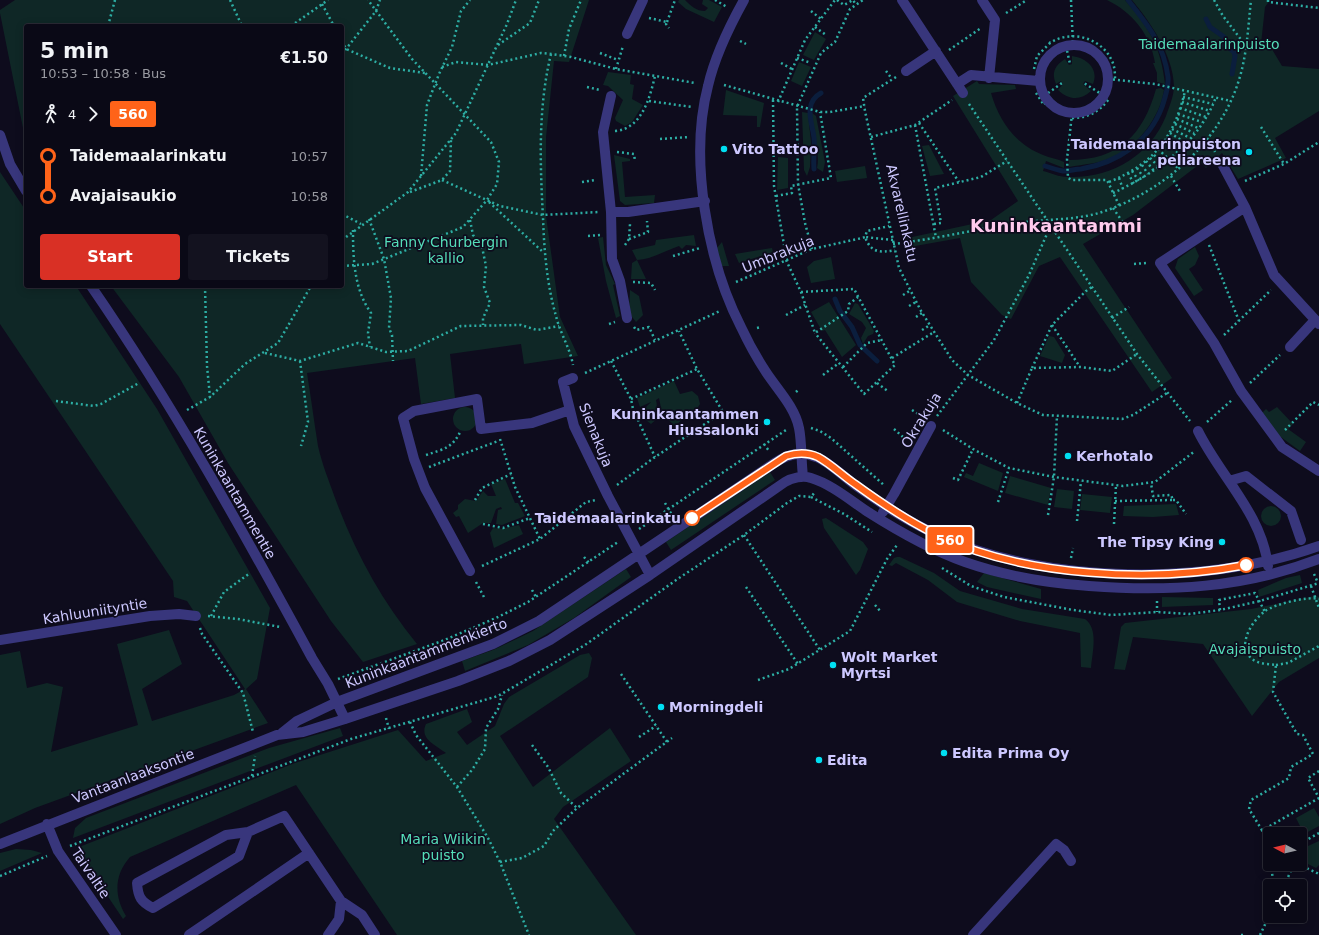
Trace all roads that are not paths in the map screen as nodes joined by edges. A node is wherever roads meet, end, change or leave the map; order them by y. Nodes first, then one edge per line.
1 (644, 0) edge
2 (744, 0) edge
3 (902, 0) edge
4 (982, 0) edge
5 (627, 34) road end
6 (936, 51) junction
7 (906, 70) road end
8 (989, 78) junction
9 (1040, 81) junction
10 (957, 84) junction
11 (963, 93) road end
12 (611, 96) dead end
13 (0, 135) edge
14 (1221, 162) dead end
15 (24, 188) edge
16 (704, 201) junction
17 (1245, 207) junction
18 (611, 212) junction
19 (92, 288) edge
20 (626, 318) dead end
21 (1317, 322) edge
22 (1290, 347) dead end
23 (574, 378) road end
24 (570, 410) junction
25 (931, 426) road end
26 (1198, 431) road end
27 (800, 453) junction
28 (1319, 472) edge
29 (803, 476) junction
30 (1229, 481) junction
31 (886, 507) junction
32 (878, 518) junction
33 (1301, 540) dead end
34 (1319, 546) edge
35 (639, 554) junction
36 (1267, 556) junction
37 (1319, 559) edge
38 (470, 571) road end
39 (1269, 574) junction
40 (650, 575) junction
41 (196, 616) road end
42 (0, 640) edge
43 (337, 702) junction
44 (345, 719) junction
45 (279, 734) junction
46 (47, 824) junction
47 (248, 832) junction
48 (0, 844) edge
49 (309, 853) junction
50 (1071, 861) dead end
51 (341, 901) junction
52 (116, 935) edge
53 (189, 935) edge
54 (328, 935) edge
55 (375, 935) edge
56 (973, 935) edge

1 - 5 street
2 - 16 street
3 - 6 street
4 - 8 street
6 - 7 street
6 - 10 street
8 - 9 street
8 - 10 street
9 - 9 street
10 - 11 street
12 - 18 street
13 - 15 street
14 - 17 street
16 - 18 street
16 - 27 street
17 - 21 street
17 - 28 street
18 - 20 street
19 - 43 street, Kuninkaantammentie
21 - 22 street
23 - 24 street, Sienakuja
24 - 35 street, Sienakuja
24 - 38 street
25 - 31 street, Okrakuja
26 - 30 street
27 - 29 street
27 - 31 street
27 - 35 street, Kuninkaantammenkierto
29 - 32 street
29 - 40 street
30 - 33 street
30 - 36 street
31 - 32 street, Okrakuja
31 - 36 street
32 - 39 street
34 - 36 street
35 - 40 street, Sienakuja
35 - 43 street, Kuninkaantammenkierto
36 - 39 street
37 - 39 street
40 - 44 street
41 - 42 street, Kahluuniityntie
43 - 44 street, Kuninkaantammentie
43 - 45 street, Kuninkaantammenkierto
44 - 45 street
45 - 46 street, Vantaanlaaksontie
46 - 48 street, Vantaanlaaksontie
46 - 52 street, Taivaltie
47 - 47 street
47 - 49 street
49 - 51 street
49 - 53 street
50 - 56 street
51 - 54 street
51 - 55 street

